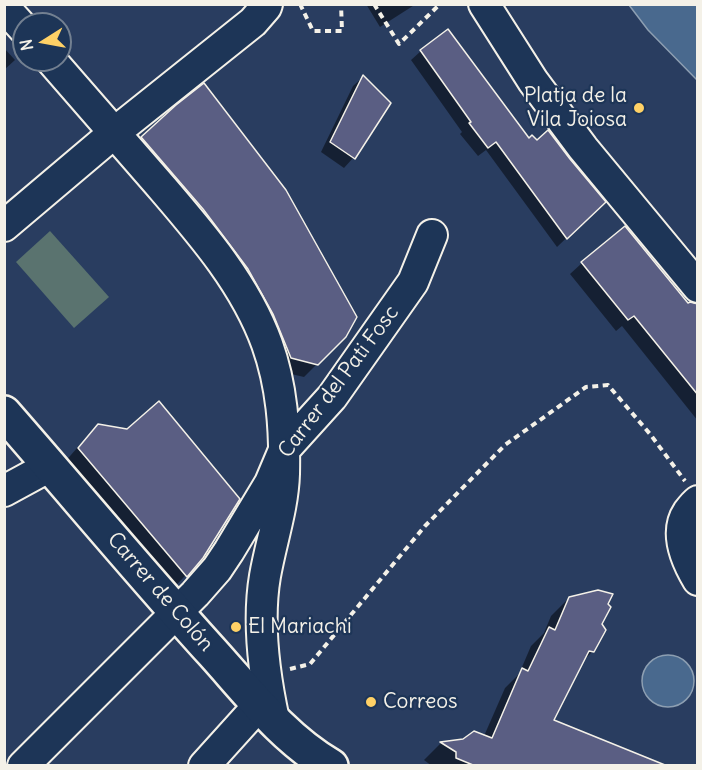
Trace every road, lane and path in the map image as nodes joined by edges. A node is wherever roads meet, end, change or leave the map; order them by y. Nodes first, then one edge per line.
1 (267, 4) edge
2 (300, 4) edge
3 (341, 4) edge
4 (374, 4) edge
5 (440, 4) edge
6 (484, 4) edge
7 (61, 72) edge
8 (114, 133) junction
9 (4, 226) edge
10 (432, 235) dead end
11 (698, 287) edge
12 (4, 413) edge
13 (284, 450) junction
14 (50, 466) junction
15 (4, 491) edge
16 (694, 495) edge
17 (240, 531) junction
18 (272, 542) junction
19 (217, 569) junction
20 (698, 580) edge
21 (262, 596) junction
22 (176, 612) junction
23 (267, 700) junction
24 (321, 761) edge
25 (23, 765) edge
26 (204, 765) edge

1 - 8 street
2 - 3 path
4 - 5 path
6 - 11 street
7 - 8 street
8 - 9 street
8 - 13 street
10 - 13 street, Carrer del Pati Fosc
12 - 14 main road, Carrer de Colón
13 - 17 street, Carrer del Pati Fosc
13 - 18 street
14 - 15 street
14 - 22 main road, Carrer de Colón
16 - 20 street
16 - 23 path
17 - 18 street
17 - 19 street, Carrer del Pati Fosc
18 - 21 street
19 - 21 street
19 - 22 street, Carrer del Pati Fosc
21 - 23 street
22 - 23 main road, Carrer de Colón
22 - 25 street, Carrer del Pati Fosc
23 - 24 main road, Carrer de Colón
23 - 26 street

